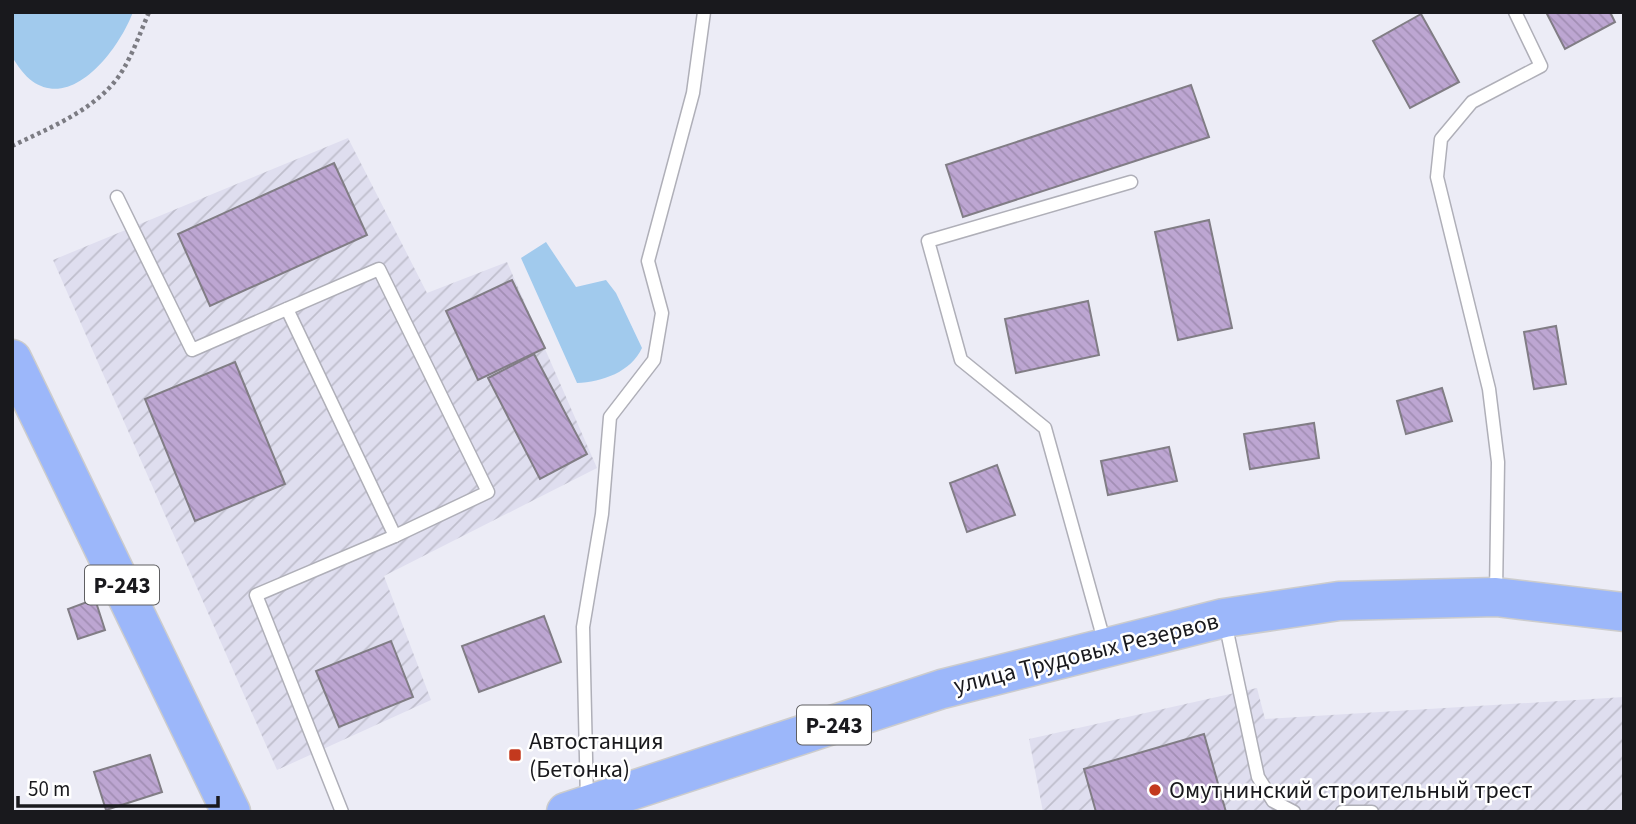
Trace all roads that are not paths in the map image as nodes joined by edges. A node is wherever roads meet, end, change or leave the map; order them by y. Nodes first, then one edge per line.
1 (704, 12) edge
2 (1515, 12) edge
3 (1131, 182) dead end
4 (117, 197) dead end
5 (287, 309) junction
6 (12, 359) edge
7 (395, 536) junction
8 (1496, 597) junction
9 (1624, 612) edge
10 (1224, 618) junction
11 (1106, 647) junction
12 (577, 808) edge
13 (231, 812) edge
14 (342, 812) edge
15 (1294, 812) edge
16 (1342, 812) edge
17 (1372, 812) edge

1 - 12 lane
2 - 8 lane
3 - 11 lane
4 - 5 lane
5 - 7 lane
5 - 7 lane
6 - 13 highway, Р-243
7 - 14 lane
8 - 9 highway, улица Трудовых Резервов / Р-243
8 - 10 highway, улица Трудовых Резервов / Р-243
10 - 11 highway, улица Трудовых Резервов / Р-243
10 - 15 lane
11 - 12 highway, улица Трудовых Резервов / Р-243
16 - 17 lane

